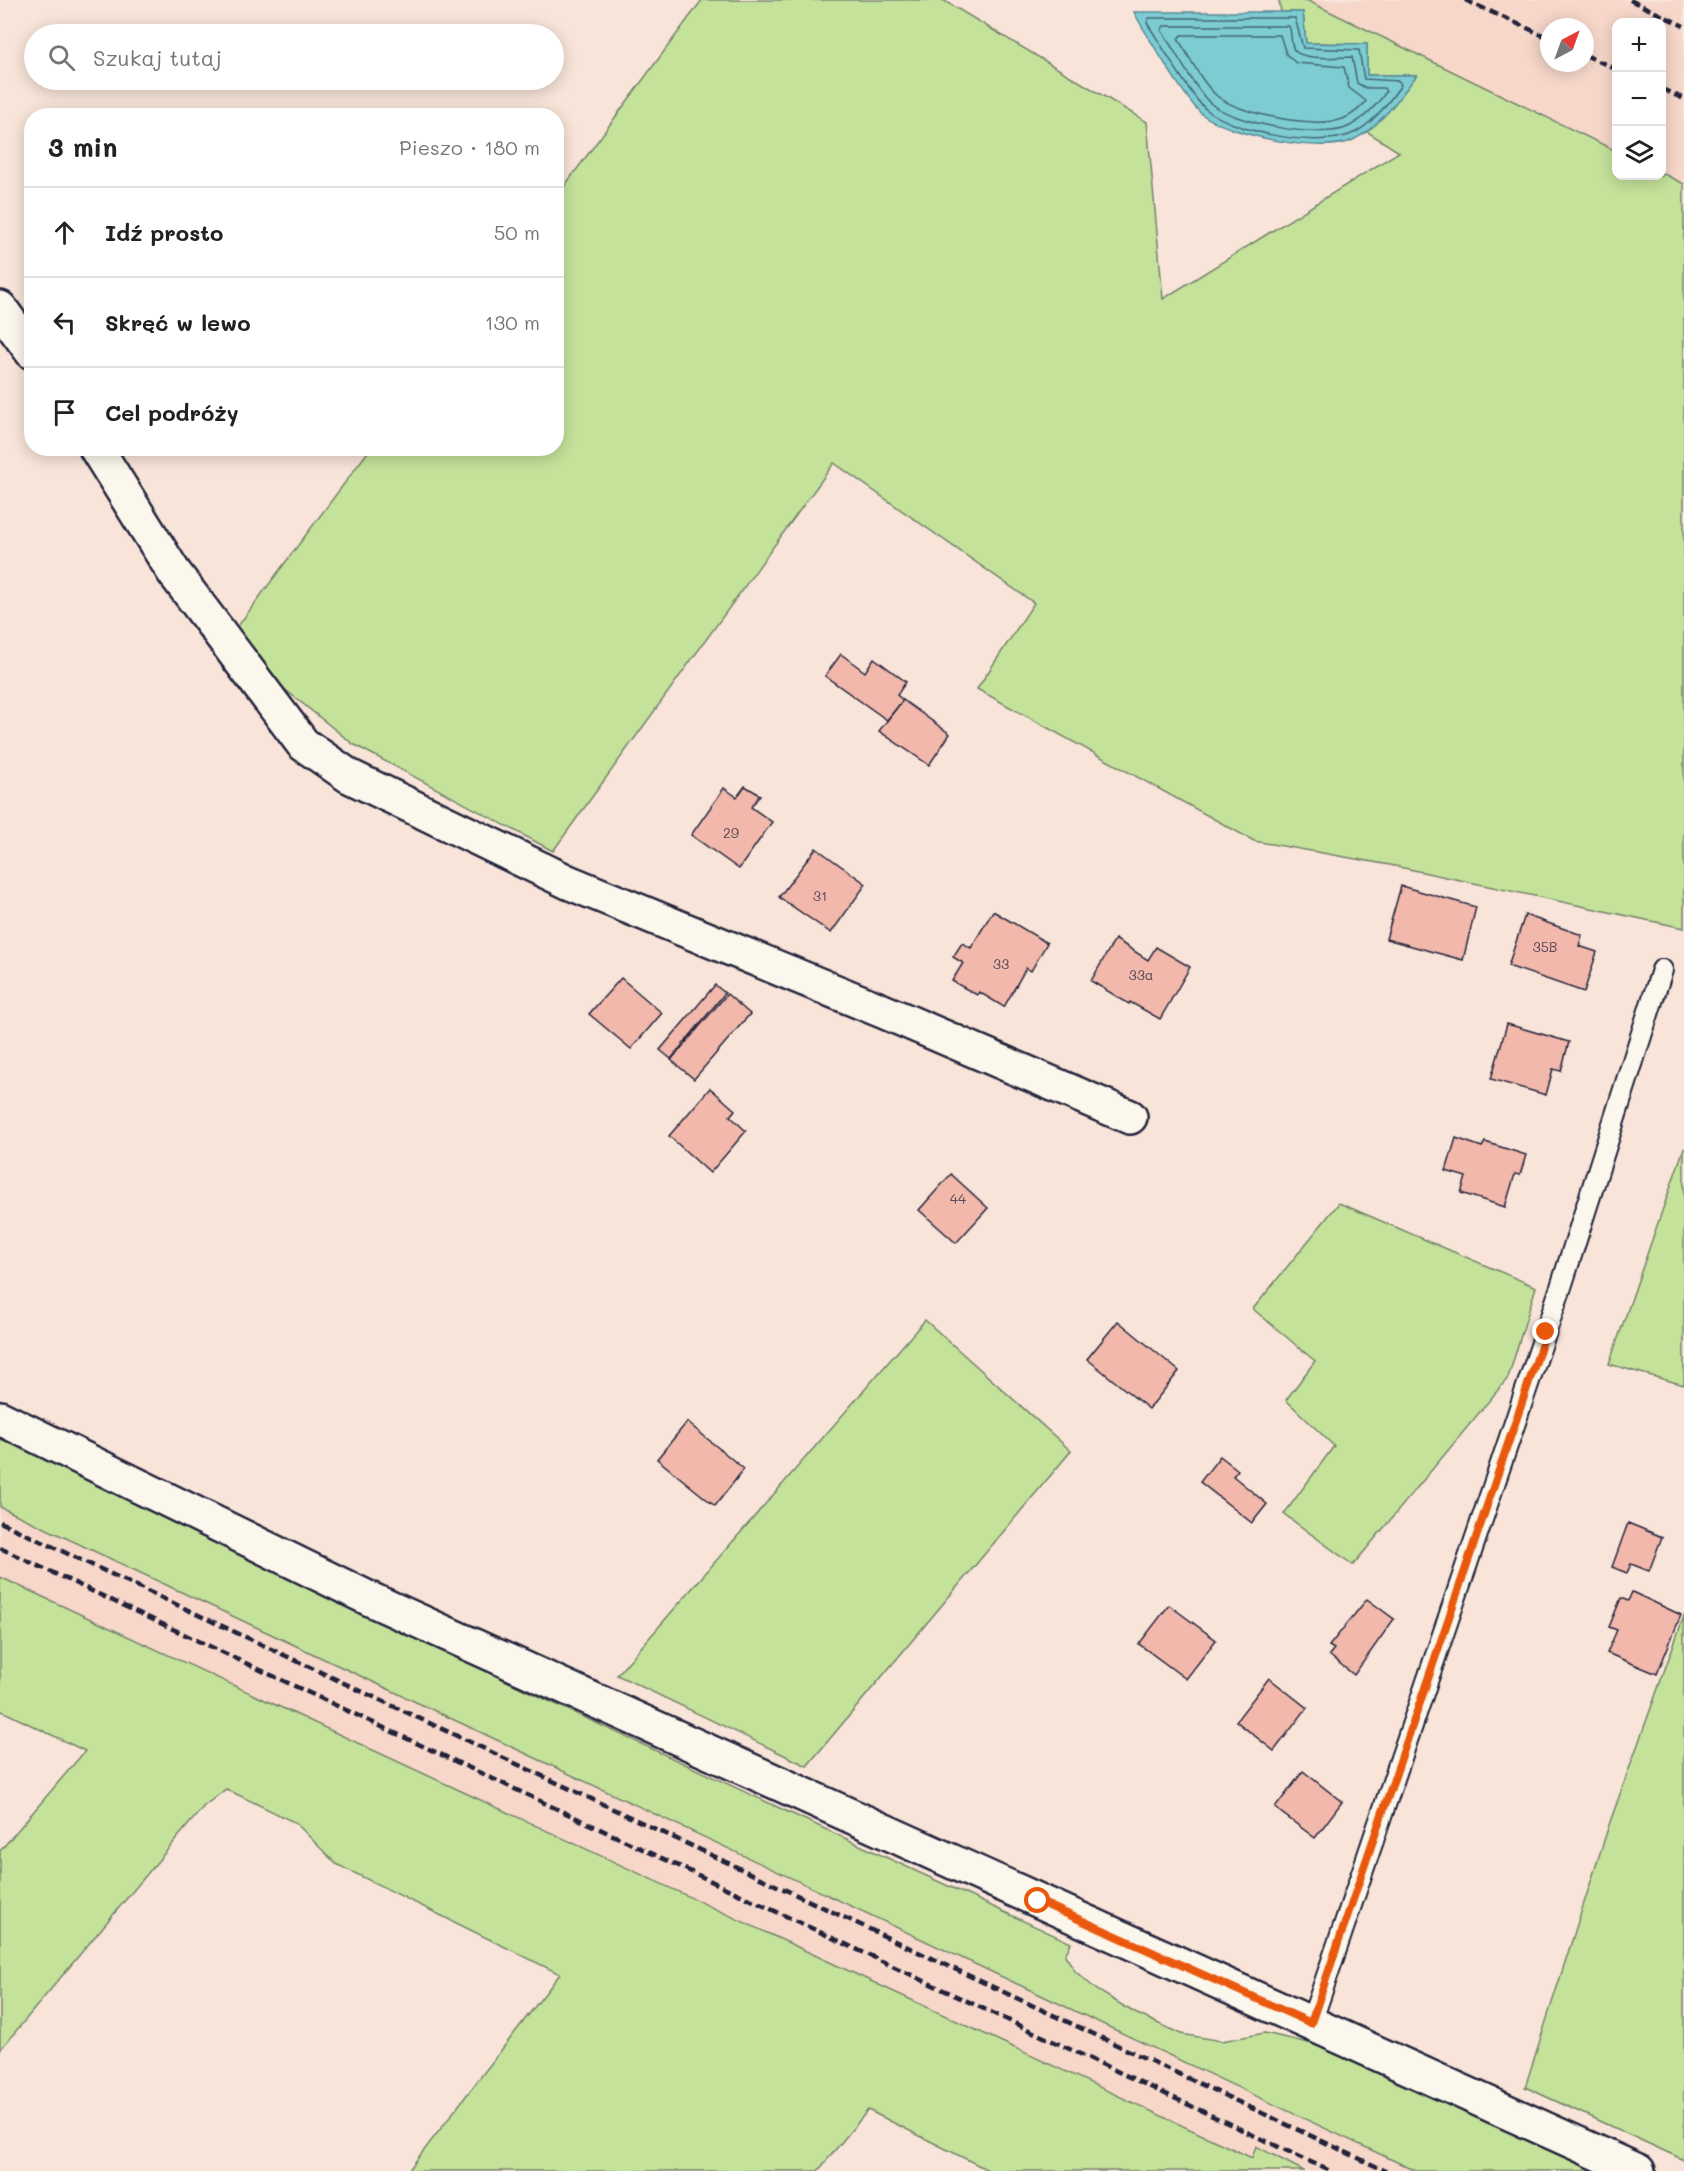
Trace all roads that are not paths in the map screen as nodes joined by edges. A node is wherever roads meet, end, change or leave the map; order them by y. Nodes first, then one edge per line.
1 (0, 308) edge
2 (24, 340) edge
3 (101, 456) edge
4 (1662, 970) dead end
5 (1130, 1118) dead end
6 (0, 1418) edge
7 (1311, 2023) junction
8 (1638, 2171) edge

1 - 2 street
3 - 5 street
4 - 7 lane
6 - 7 street
7 - 8 street

